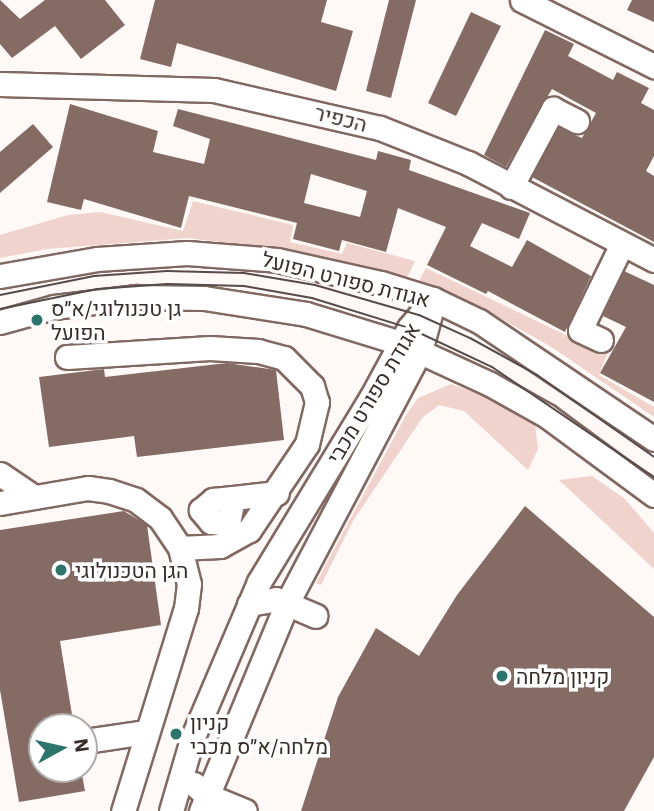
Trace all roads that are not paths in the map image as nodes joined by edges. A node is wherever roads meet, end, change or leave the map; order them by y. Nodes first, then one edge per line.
1 (522, 0) edge
2 (654, 66) edge
3 (0, 85) edge
4 (576, 121) dead end
5 (511, 187) junction
6 (622, 244) junction
7 (654, 260) edge
8 (0, 276) edge
9 (433, 299) junction
10 (0, 322) edge
11 (601, 340) dead end
12 (410, 347) junction
13 (67, 357) dead end
14 (654, 439) edge
15 (0, 474) edge
16 (276, 493) junction
17 (654, 495) edge
18 (34, 497) junction
19 (233, 498) dead end
20 (0, 503) edge
21 (180, 548) junction
22 (287, 603) junction
23 (248, 604) junction
24 (316, 616) dead end
25 (146, 732) junction
26 (98, 739) edge
27 (187, 755) junction
28 (203, 803) edge
29 (123, 811) edge
30 (171, 811) edge
31 (245, 811) edge

1 - 2 street
3 - 5 street, הכפיר
4 - 5 street
5 - 6 street, הכפיר
6 - 7 street, הכפיר
6 - 11 street
8 - 9 street, אגודת ספורט הפועל
9 - 12 street, אגודת ספורט מכבי
9 - 14 street, אגודת ספורט הפועל
10 - 12 street, אגודת ספורט הפועל
12 - 17 street, אגודת ספורט הפועל
12 - 22 street, אגודת ספורט מכבי
12 - 23 street, אגודת ספורט מכבי
13 - 16 street
15 - 18 street
16 - 19 street
16 - 21 street
18 - 20 street
18 - 21 street
21 - 25 street
22 - 23 street
22 - 24 street
22 - 28 street, אגודת ספורט מכבי
23 - 27 street, אגודת ספורט מכבי
25 - 26 street
25 - 29 street
27 - 28 street
27 - 30 street, אגודת ספורט מכבי
28 - 31 street

